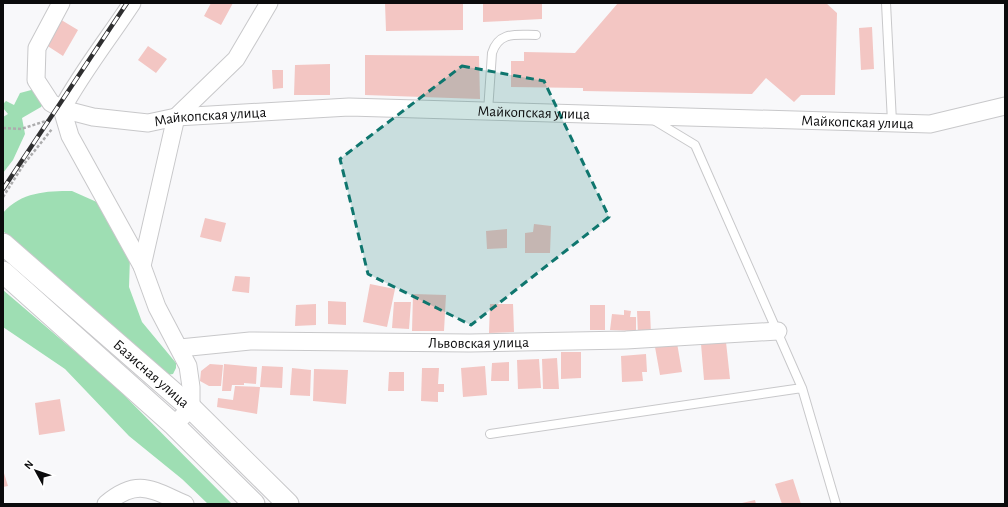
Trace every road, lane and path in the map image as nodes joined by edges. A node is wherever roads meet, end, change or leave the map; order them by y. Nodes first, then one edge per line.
1 (61, 3) edge
2 (132, 3) edge
3 (269, 3) edge
4 (886, 3) edge
5 (536, 36) dead end
6 (1005, 106) edge
7 (488, 111) junction
8 (61, 114) junction
9 (647, 116) junction
10 (176, 117) junction
11 (892, 122) junction
12 (3, 128) edge
13 (3, 197) edge
14 (6, 247) edge
15 (142, 266) junction
16 (3, 272) edge
17 (778, 331) junction
18 (180, 348) junction
19 (802, 388) junction
20 (191, 408) junction
21 (174, 426) junction
22 (490, 434) dead end
23 (106, 504) edge
24 (186, 504) edge
25 (254, 504) edge
26 (288, 504) edge
27 (836, 504) edge

1 - 8 street
2 - 8 street
3 - 10 street
4 - 11 lane
5 - 7 lane
6 - 11 street, Майкопская улица
7 - 9 street, Майкопская улица
7 - 10 street, Майкопская улица
8 - 10 street, Майкопская улица
8 - 12 path
8 - 13 path
8 - 15 street
9 - 11 street, Майкопская улица
9 - 17 lane
10 - 15 street
14 - 20 street, Базисная улица
15 - 18 street
16 - 21 street, Базисная улица
17 - 18 street, Львовская улица
17 - 19 lane
18 - 20 street
19 - 22 lane
19 - 27 lane
20 - 21 street
20 - 26 street, Базисная улица
21 - 25 street, Базисная улица
23 - 24 street

